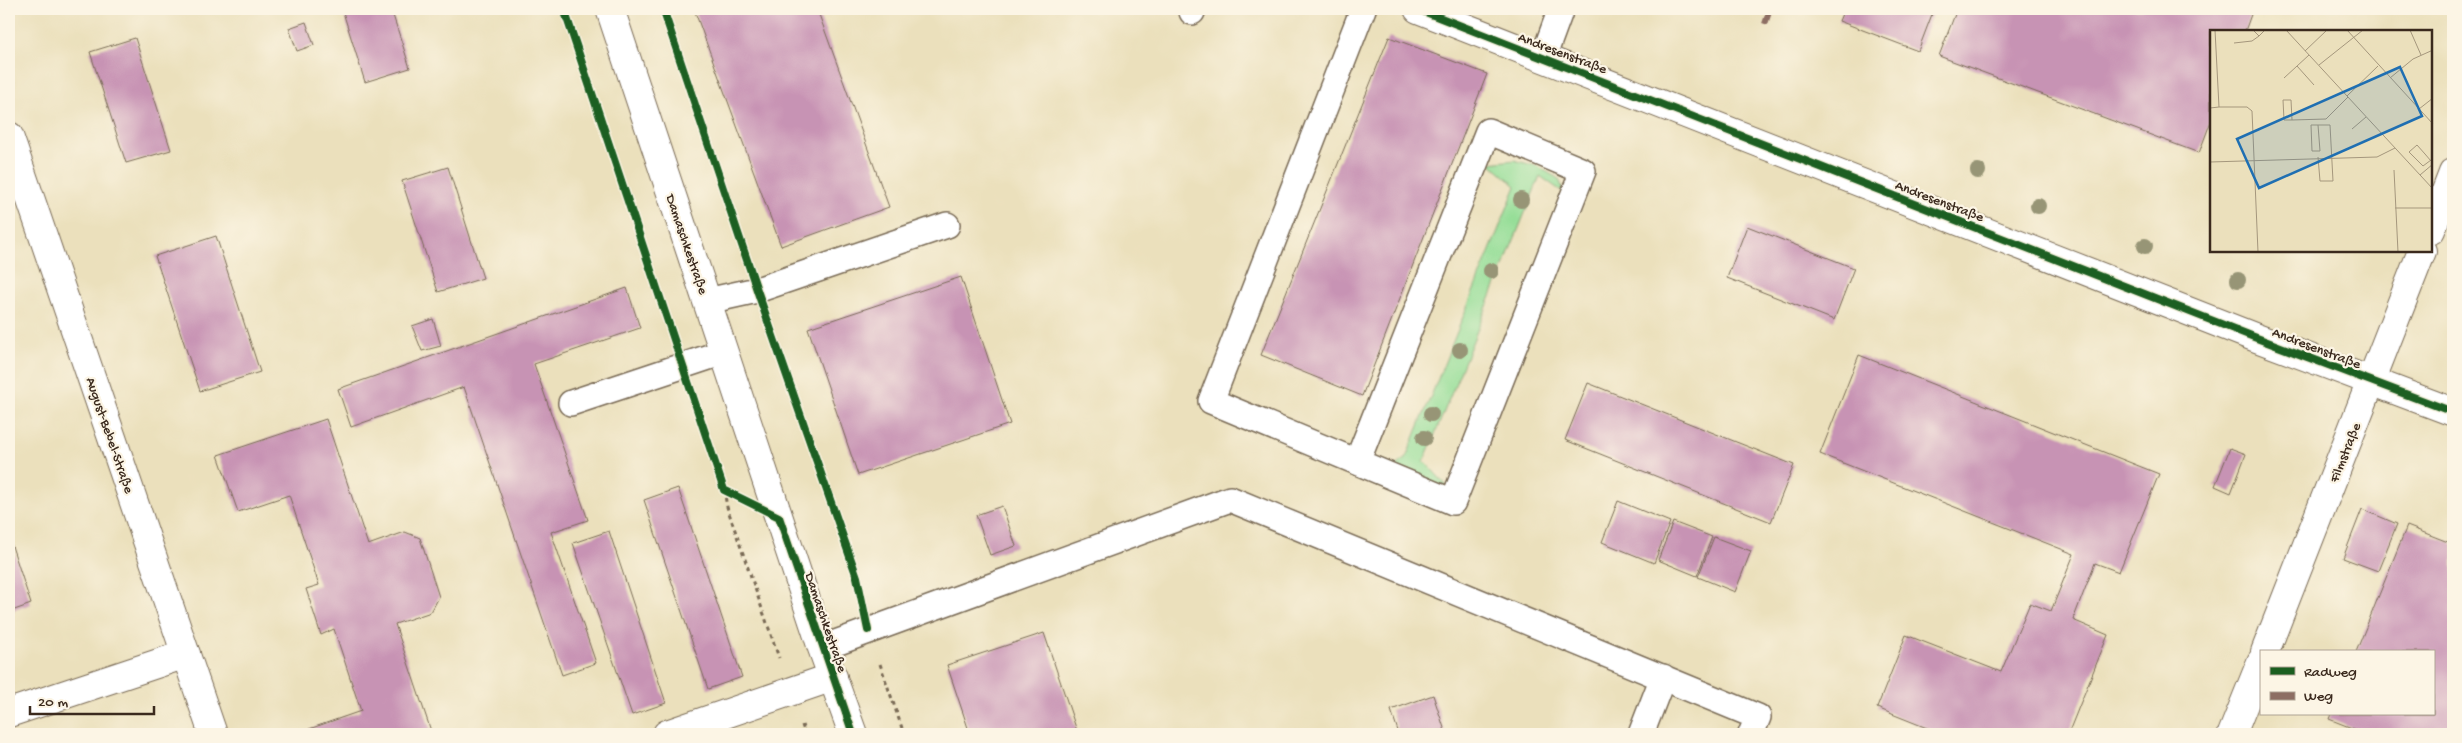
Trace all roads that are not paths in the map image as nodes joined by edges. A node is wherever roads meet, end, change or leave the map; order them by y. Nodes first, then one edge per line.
1 (610, 9) edge
2 (1363, 9) edge
3 (1418, 9) edge
4 (1561, 9) edge
5 (1543, 58) junction
6 (9, 136) edge
7 (2453, 173) edge
8 (947, 225) dead end
9 (2432, 227) edge
10 (2422, 252) edge
11 (708, 301) junction
12 (724, 352) junction
13 (2372, 381) junction
14 (571, 403) dead end
15 (2453, 412) edge
16 (1357, 462) junction
17 (822, 648) junction
18 (2266, 650) edge
19 (186, 654) junction
20 (2260, 664) edge
21 (832, 677) junction
22 (1663, 677) junction
23 (9, 713) edge
24 (213, 734) edge
25 (667, 734) edge
26 (853, 734) edge
27 (1640, 734) edge
28 (1752, 734) edge
29 (2232, 734) edge

1 - 11 street, Damaschkestraße
2 - 16 lane
3 - 5 street, Andresenstraße
4 - 5 lane
5 - 13 street, Andresenstraße
6 - 19 street, August-Bebel-Straße
7 - 9 street
8 - 11 lane
10 - 13 street, Filmstraße
11 - 12 street, Damaschkestraße
12 - 14 lane
12 - 17 street, Damaschkestraße
13 - 15 street, Andresenstraße
13 - 18 street, Filmstraße
16 - 16 lane
17 - 21 street, Damaschkestraße
17 - 22 lane
19 - 23 street
19 - 24 street, August-Bebel-Straße
20 - 29 street
21 - 25 street
21 - 26 street, Damaschkestraße
22 - 27 lane
22 - 28 lane

